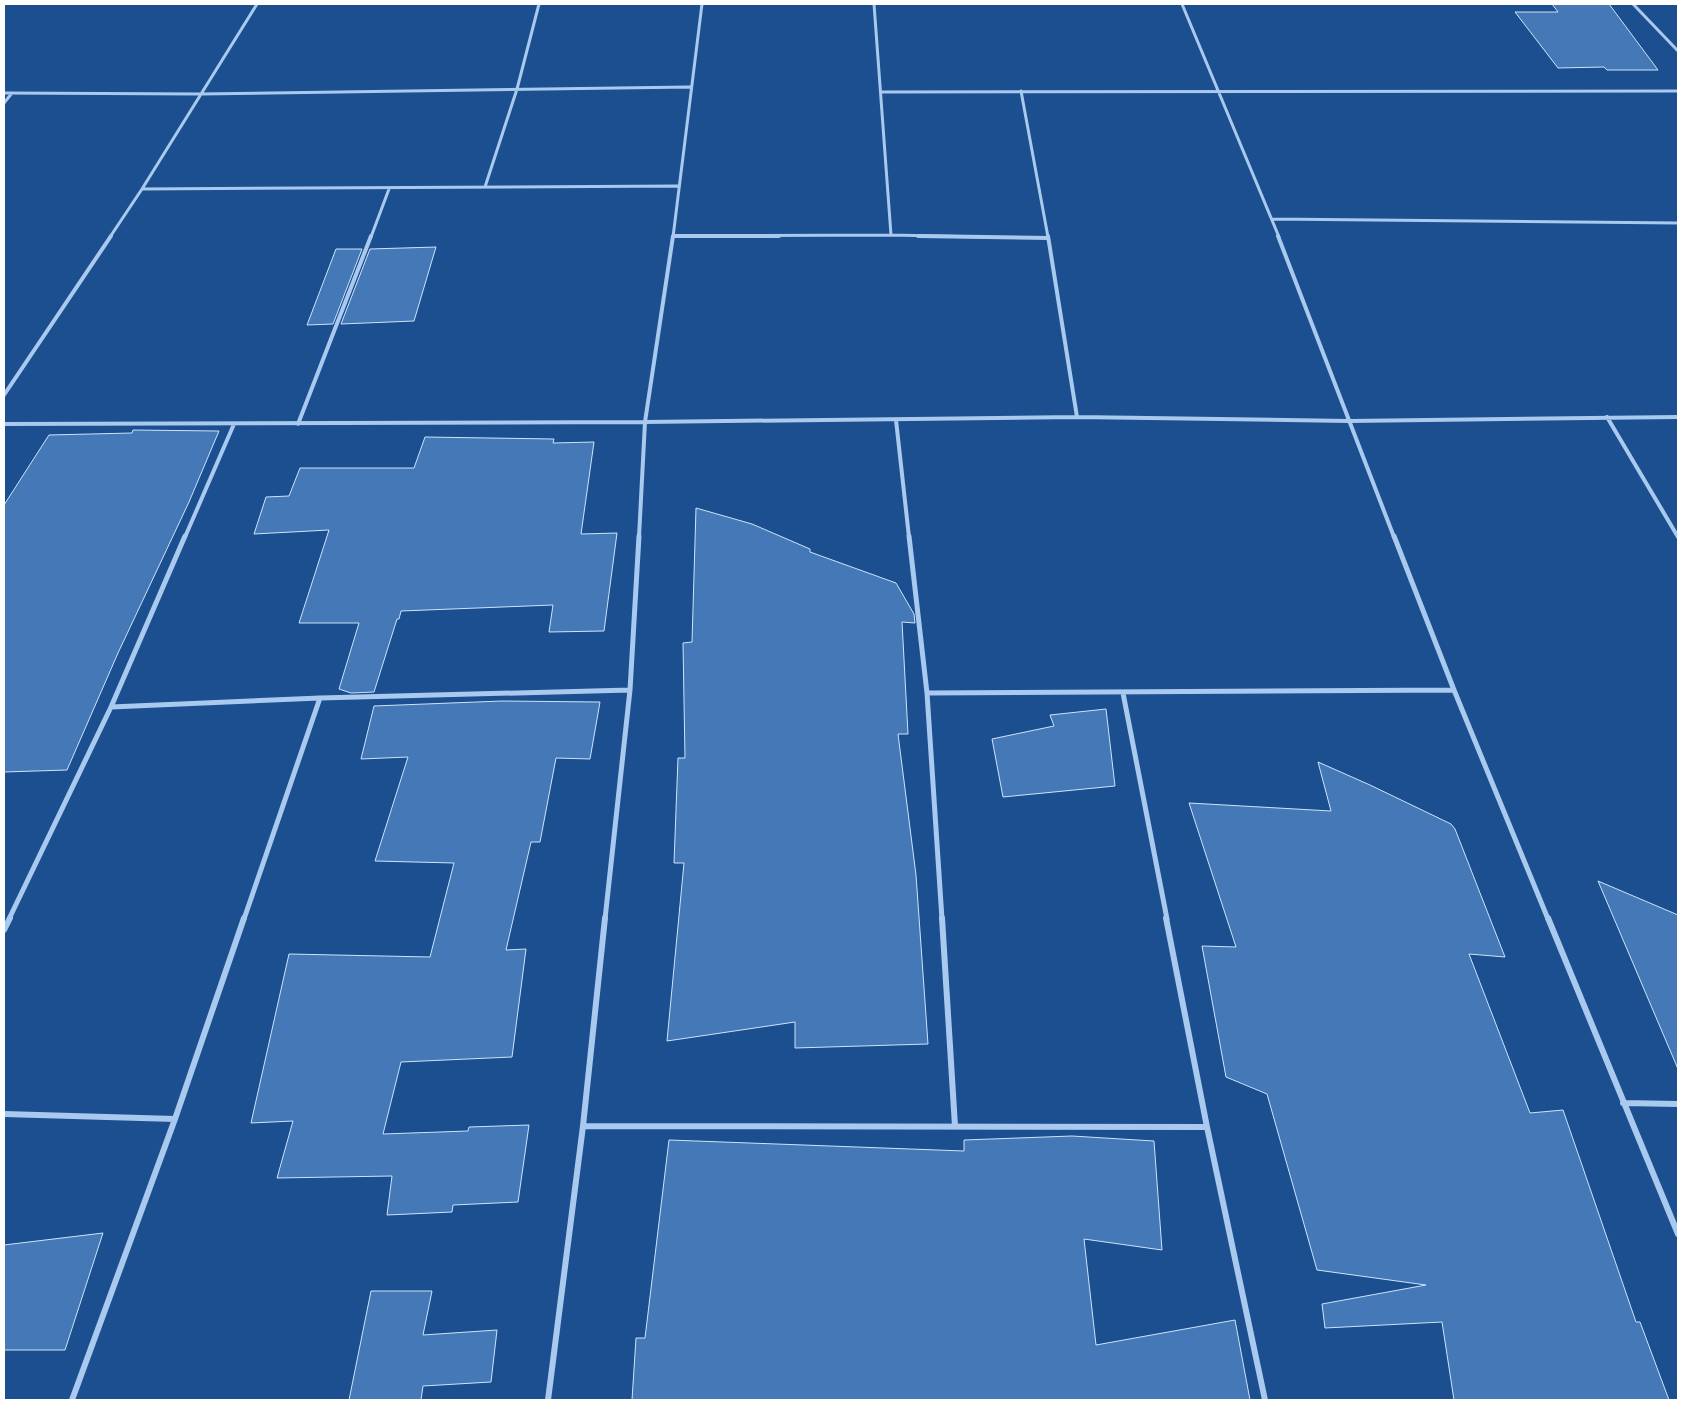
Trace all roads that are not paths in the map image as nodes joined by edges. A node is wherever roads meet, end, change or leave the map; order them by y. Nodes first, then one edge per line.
1 (258, 4) edge
2 (539, 4) edge
3 (702, 4) edge
4 (874, 4) edge
5 (1182, 4) edge
6 (1633, 4) edge
7 (1678, 51) edge
8 (690, 87) junction
9 (517, 88) junction
10 (1217, 91) junction
11 (1678, 91) edge
12 (881, 92) junction
13 (1021, 92) junction
14 (4, 93) edge
15 (12, 93) junction
16 (200, 94) junction
17 (4, 103) edge
18 (678, 186) junction
19 (390, 188) junction
20 (485, 188) junction
21 (142, 189) junction
22 (1272, 219) junction
23 (1678, 223) edge
24 (672, 236) junction
25 (891, 236) junction
26 (1048, 238) junction
27 (4, 394) edge
28 (1078, 416) junction
29 (1607, 417) junction
30 (1678, 417) edge
31 (896, 420) junction
32 (645, 422) junction
33 (1349, 422) junction
34 (4, 424) edge
35 (234, 424) junction
36 (298, 424) junction
37 (1678, 537) edge
38 (630, 690) junction
39 (1454, 690) junction
40 (927, 693) junction
41 (1123, 693) junction
42 (320, 698) junction
43 (112, 707) junction
44 (4, 930) edge
45 (1623, 1103) junction
46 (1678, 1104) edge
47 (4, 1114) edge
48 (175, 1119) junction
49 (583, 1126) junction
50 (955, 1126) junction
51 (1207, 1127) junction
52 (1678, 1234) edge
53 (72, 1400) edge
54 (548, 1400) edge
55 (1265, 1400) edge

1 - 16 street
2 - 9 street
3 - 8 street
4 - 12 street
5 - 10 street
6 - 7 street
8 - 9 street
8 - 18 street
9 - 16 street
9 - 20 street
10 - 11 street
10 - 13 street
10 - 22 street
12 - 13 street
12 - 25 street
13 - 26 street
14 - 15 street
15 - 16 street
15 - 17 street
16 - 21 street
18 - 20 street
18 - 24 street
19 - 20 street
19 - 21 street
19 - 36 street
21 - 27 street
22 - 23 street
22 - 33 street
24 - 25 street
24 - 32 street
25 - 26 street
26 - 28 street
28 - 31 street
28 - 33 street
29 - 30 street
29 - 33 street
29 - 37 street
31 - 32 street
31 - 40 street
32 - 36 street
32 - 38 street
33 - 39 street
34 - 35 street
35 - 36 street
35 - 43 street
38 - 42 street
38 - 49 street
39 - 41 street
39 - 45 street
40 - 41 street
40 - 50 street
41 - 51 street
42 - 43 street
42 - 48 street
43 - 44 street
45 - 46 street
45 - 52 street
47 - 48 street
48 - 53 street
49 - 50 street
49 - 54 street
50 - 51 street
51 - 55 street

